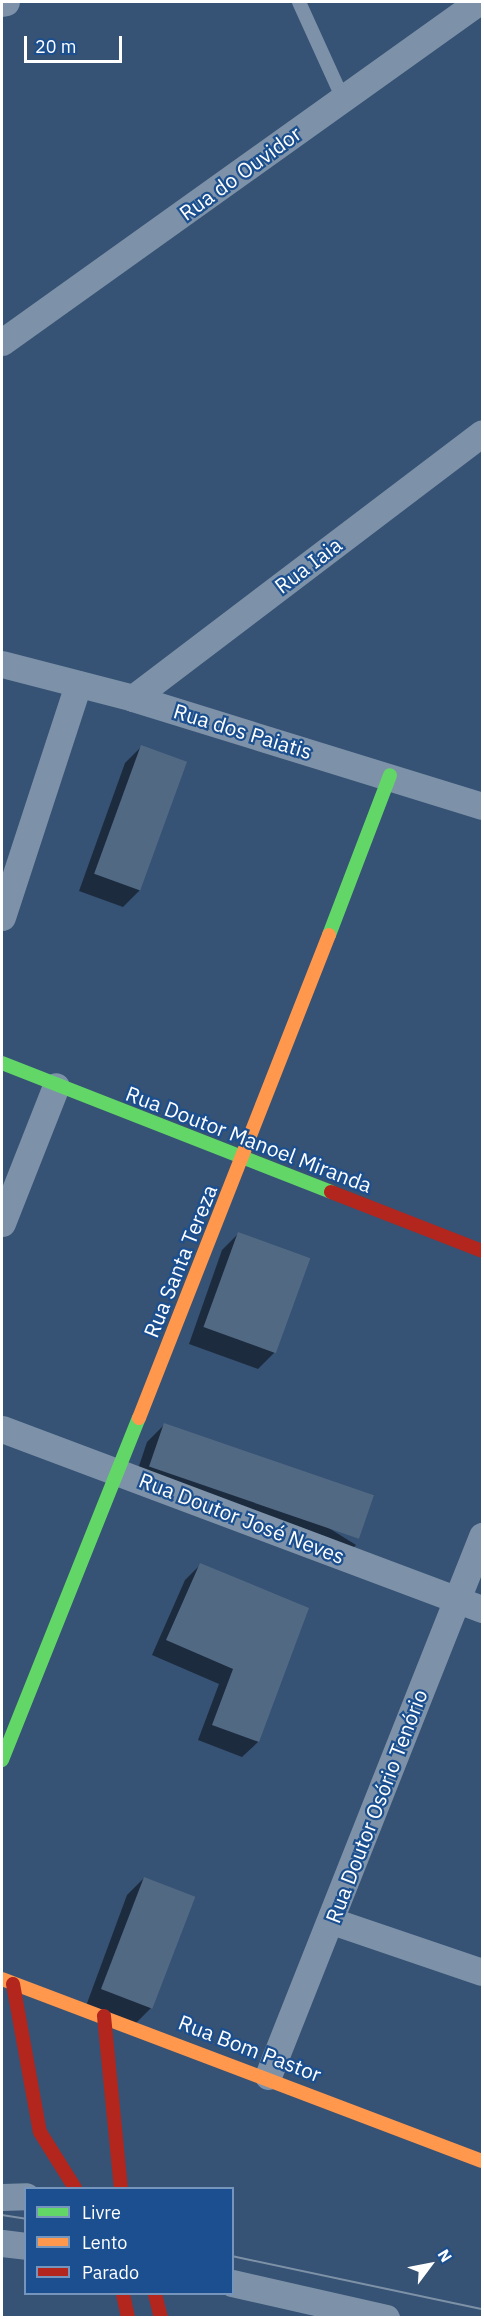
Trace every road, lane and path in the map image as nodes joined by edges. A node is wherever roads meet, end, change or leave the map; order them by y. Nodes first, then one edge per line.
1 (6, 2) edge
2 (299, 2) edge
3 (478, 2) edge
4 (2, 3) edge
5 (343, 99) junction
6 (2, 342) edge
7 (483, 433) edge
8 (2, 664) edge
9 (78, 684) junction
10 (133, 698) junction
11 (390, 775) junction
12 (483, 806) edge
13 (2, 917) edge
14 (2, 1063) edge
15 (56, 1086) junction
16 (243, 1159) junction
17 (2, 1223) edge
18 (483, 1251) edge
19 (2, 1429) edge
20 (119, 1472) junction
21 (483, 1536) edge
22 (456, 1600) junction
23 (483, 1609) edge
24 (2, 1760) edge
25 (332, 1921) junction
26 (483, 1972) edge
27 (7, 1982) edge
28 (104, 2016) junction
29 (268, 2076) junction
30 (483, 2161) edge
31 (69, 2187) edge
32 (121, 2187) edge
33 (24, 2196) edge
34 (2, 2197) edge
35 (2, 2243) edge
36 (24, 2246) edge
37 (234, 2283) edge
38 (123, 2295) edge
39 (155, 2295) edge
40 (128, 2318) edge
41 (161, 2318) edge
42 (386, 2318) edge

1 - 4 street
2 - 5 lane
3 - 5 street, Rua do Ouvidor
5 - 6 street, Rua do Ouvidor
7 - 10 street, Rua Iaia
8 - 9 street, Rua dos Paiatis
9 - 10 street, Rua dos Paiatis
9 - 13 street
10 - 11 street, Rua dos Paiatis
11 - 12 street, Rua dos Paiatis
11 - 16 street, Rua Santa Tereza
14 - 15 street, Rua Doutor Manoel Miranda
15 - 16 street, Rua Doutor Manoel Miranda
15 - 17 street
16 - 18 street, Rua Doutor Manoel Miranda
16 - 20 street, Rua Santa Tereza
19 - 20 street, Rua Doutor José Neves
20 - 22 street, Rua Doutor José Neves
20 - 24 street, Rua Santa Tereza
21 - 22 street, Rua Doutor Osório Tenório
22 - 23 street, Rua Doutor José Neves
22 - 25 street, Rua Doutor Osório Tenório
25 - 26 street
25 - 29 street, Rua Doutor Osório Tenório
27 - 28 street, Rua Bom Pastor
27 - 31 street
28 - 29 street, Rua Bom Pastor
28 - 32 street
29 - 30 street, Rua Bom Pastor
33 - 34 street
35 - 36 street
37 - 42 street
38 - 40 street
39 - 41 street

